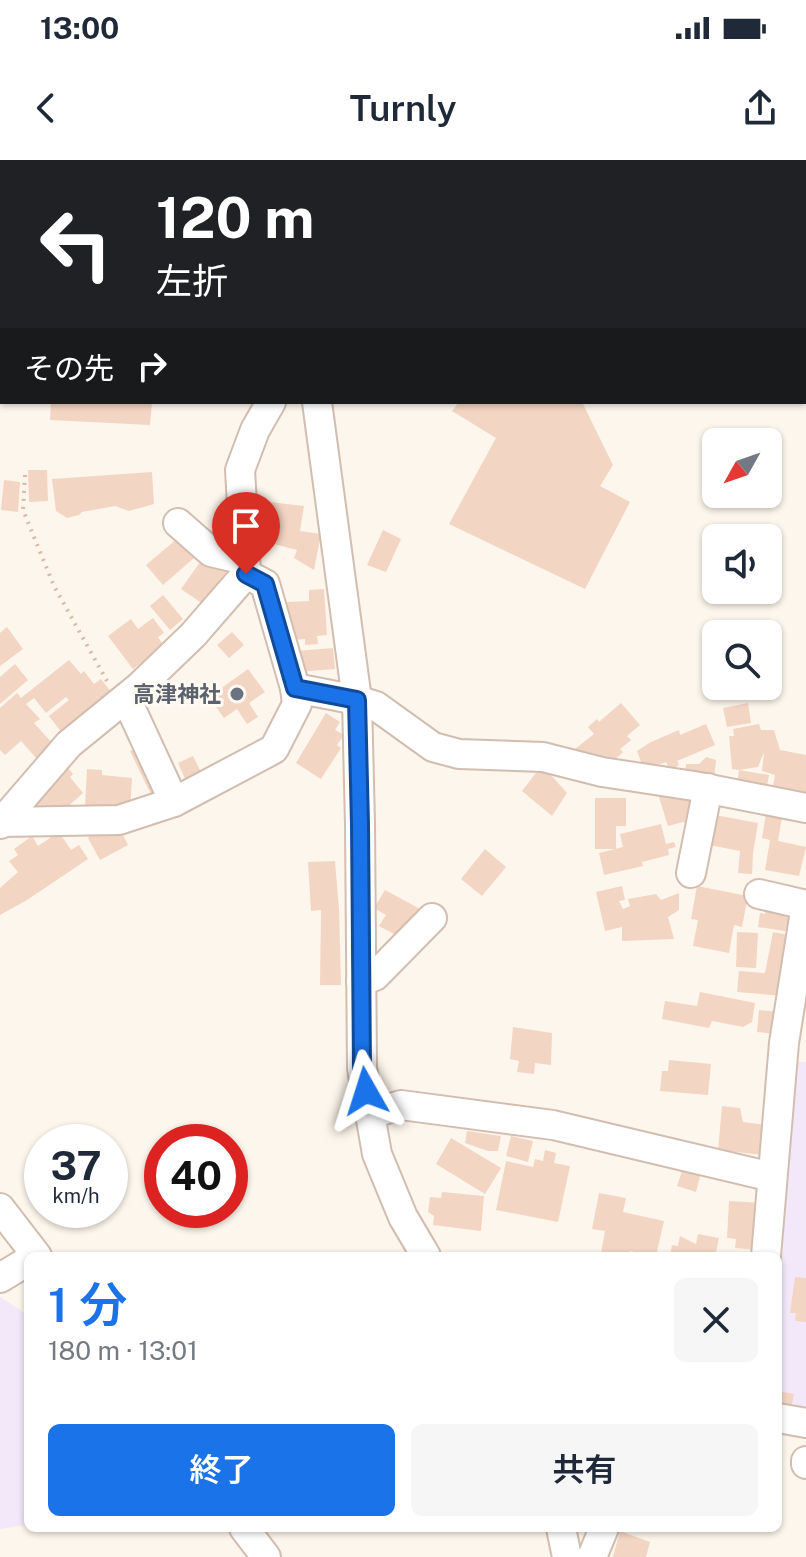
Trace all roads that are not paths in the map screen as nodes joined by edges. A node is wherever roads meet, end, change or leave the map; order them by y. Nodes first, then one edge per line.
1 (270, 404) edge
2 (317, 404) edge
3 (178, 523) dead end
4 (246, 567) junction
5 (295, 688) junction
6 (122, 700) junction
7 (357, 700) junction
8 (708, 788) junction
9 (174, 802) junction
10 (806, 808) edge
11 (1, 823) edge
12 (691, 873) dead end
13 (759, 894) dead end
14 (806, 905) edge
15 (432, 918) dead end
16 (361, 981) junction
17 (370, 1114) junction
18 (772, 1177) junction
19 (0, 1208) edge
20 (33, 1252) edge
21 (424, 1252) edge
22 (766, 1252) edge
23 (24, 1263) edge
24 (0, 1278) edge
25 (782, 1419) edge
26 (806, 1423) edge
27 (247, 1532) edge
28 (562, 1532) edge
29 (602, 1532) edge
30 (266, 1557) edge
31 (567, 1557) edge
32 (592, 1557) edge

1 - 4 street
2 - 7 street
3 - 4 street
4 - 5 street
4 - 6 street
5 - 7 street
5 - 9 street
6 - 9 street
6 - 11 street
7 - 8 street
7 - 16 street
8 - 10 street
8 - 12 street
9 - 11 street
13 - 14 street
14 - 18 street
15 - 16 street
16 - 17 street
17 - 18 street
17 - 21 street
18 - 22 street
19 - 20 street
23 - 24 street
25 - 26 street
27 - 30 street
28 - 31 street
29 - 32 street

